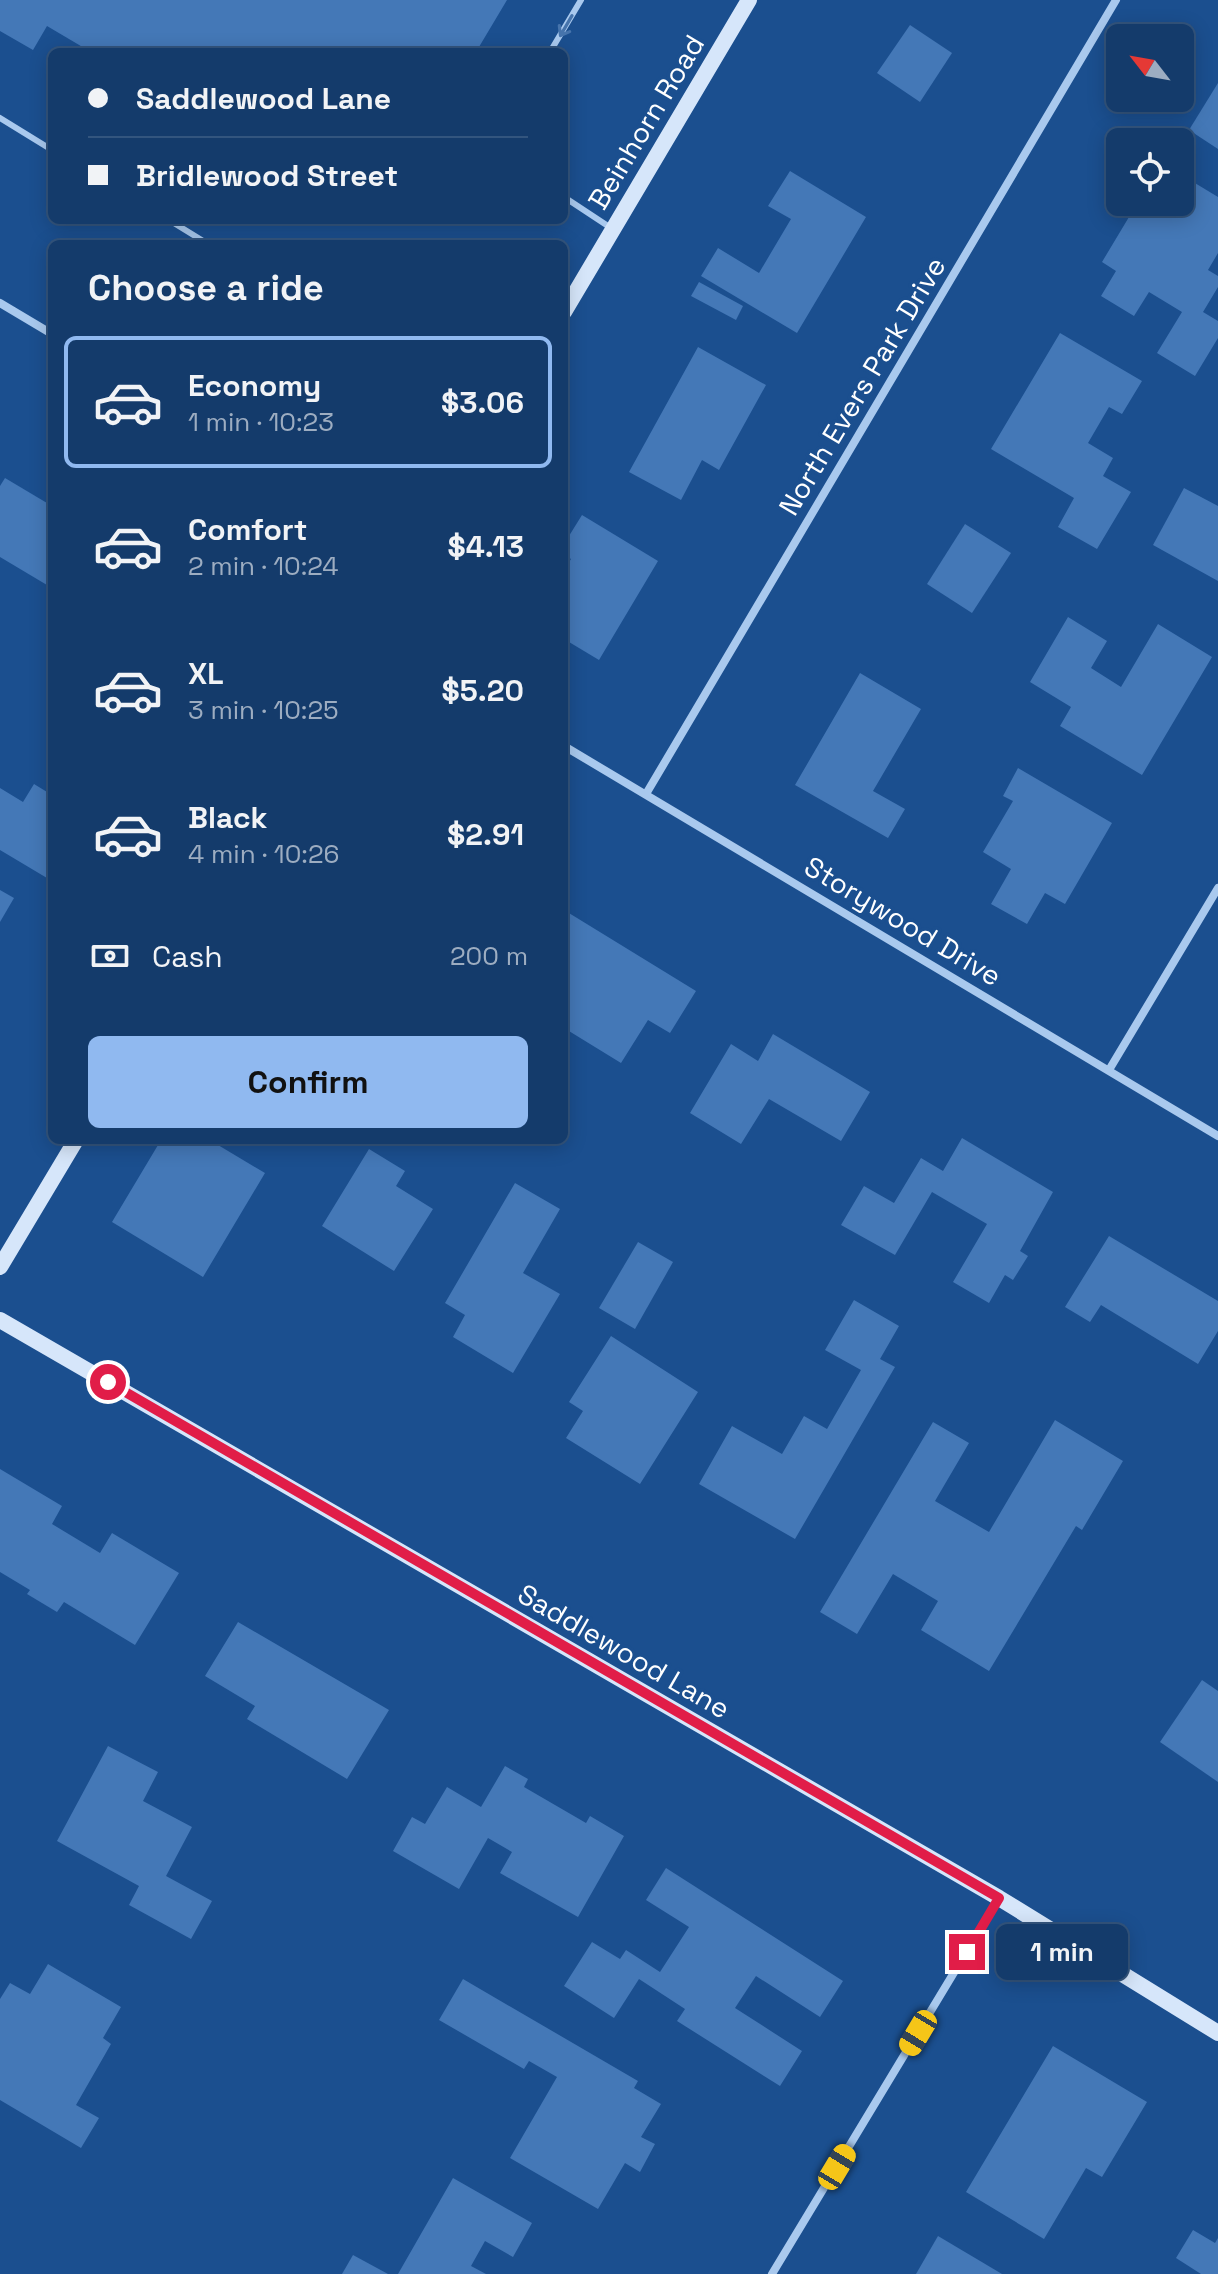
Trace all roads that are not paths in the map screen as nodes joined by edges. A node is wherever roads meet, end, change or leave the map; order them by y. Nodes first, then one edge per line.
1 (581, 0) edge
2 (749, 0) edge
3 (1116, 0) edge
4 (552, 48) edge
5 (0, 118) edge
6 (48, 148) edge
7 (568, 200) edge
8 (176, 224) edge
9 (613, 229) junction
10 (202, 240) edge
11 (0, 303) edge
12 (568, 305) edge
13 (48, 332) edge
14 (568, 748) edge
15 (646, 794) junction
16 (1218, 888) edge
17 (1109, 1070) junction
18 (1218, 1136) edge
19 (74, 1144) edge
20 (0, 1267) edge
21 (0, 1320) edge
22 (999, 1898) junction
23 (1218, 2033) edge
24 (772, 2274) edge

1 -> 4 lane
2 - 9 street, Beinhorn Road
3 - 15 street, North Evers Park Drive
5 - 6 lane
7 - 9 lane
8 - 10 lane
9 - 12 street, Beinhorn Road
11 - 13 street
14 - 15 street, Storywood Drive
15 - 17 street, Storywood Drive
16 - 17 street
17 - 18 street, Storywood Drive
19 - 20 street
21 - 22 street, Saddlewood Lane
22 - 23 street, Saddlewood Lane
22 - 24 street

